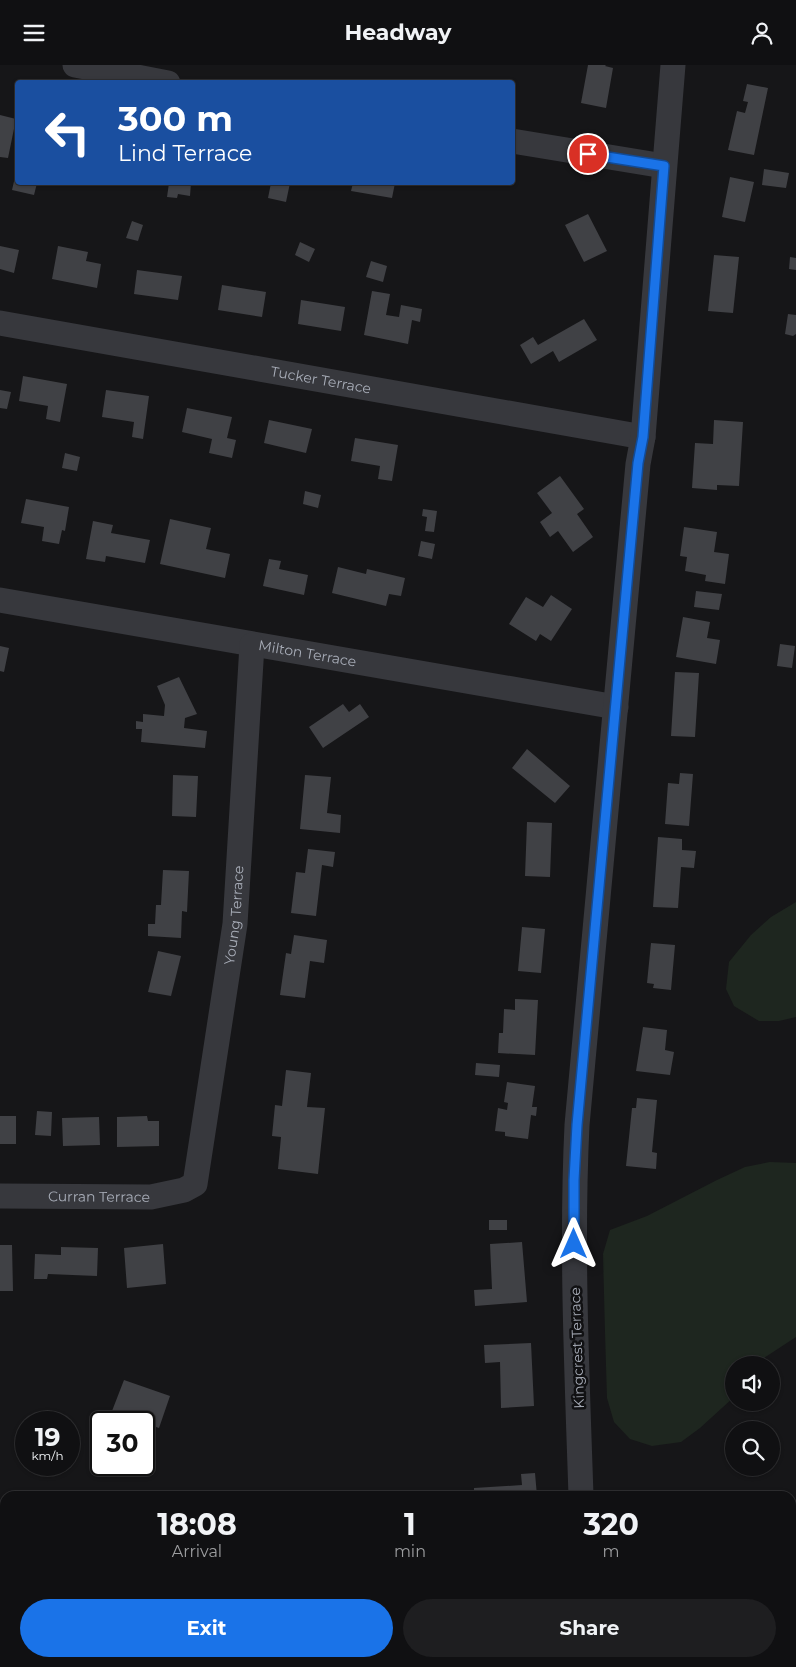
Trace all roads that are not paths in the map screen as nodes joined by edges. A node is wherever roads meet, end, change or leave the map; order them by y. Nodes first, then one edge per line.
1 (74, 65) edge
2 (672, 65) edge
3 (152, 80) edge
4 (515, 141) edge
5 (664, 166) junction
6 (0, 323) edge
7 (643, 437) junction
8 (0, 599) edge
9 (252, 645) junction
10 (616, 707) junction
11 (195, 1185) joint
12 (0, 1196) edge
13 (581, 1491) edge

1 - 3 street
2 - 5 street, Kingcrest Terrace
4 - 5 street
5 - 7 street, Kingcrest Terrace
6 - 7 street, Tucker Terrace
7 - 10 street, Kingcrest Terrace
8 - 9 street, Milton Terrace
9 - 10 street, Milton Terrace
9 - 11 street, Young Terrace
10 - 13 street, Kingcrest Terrace
11 - 12 street, Curran Terrace

